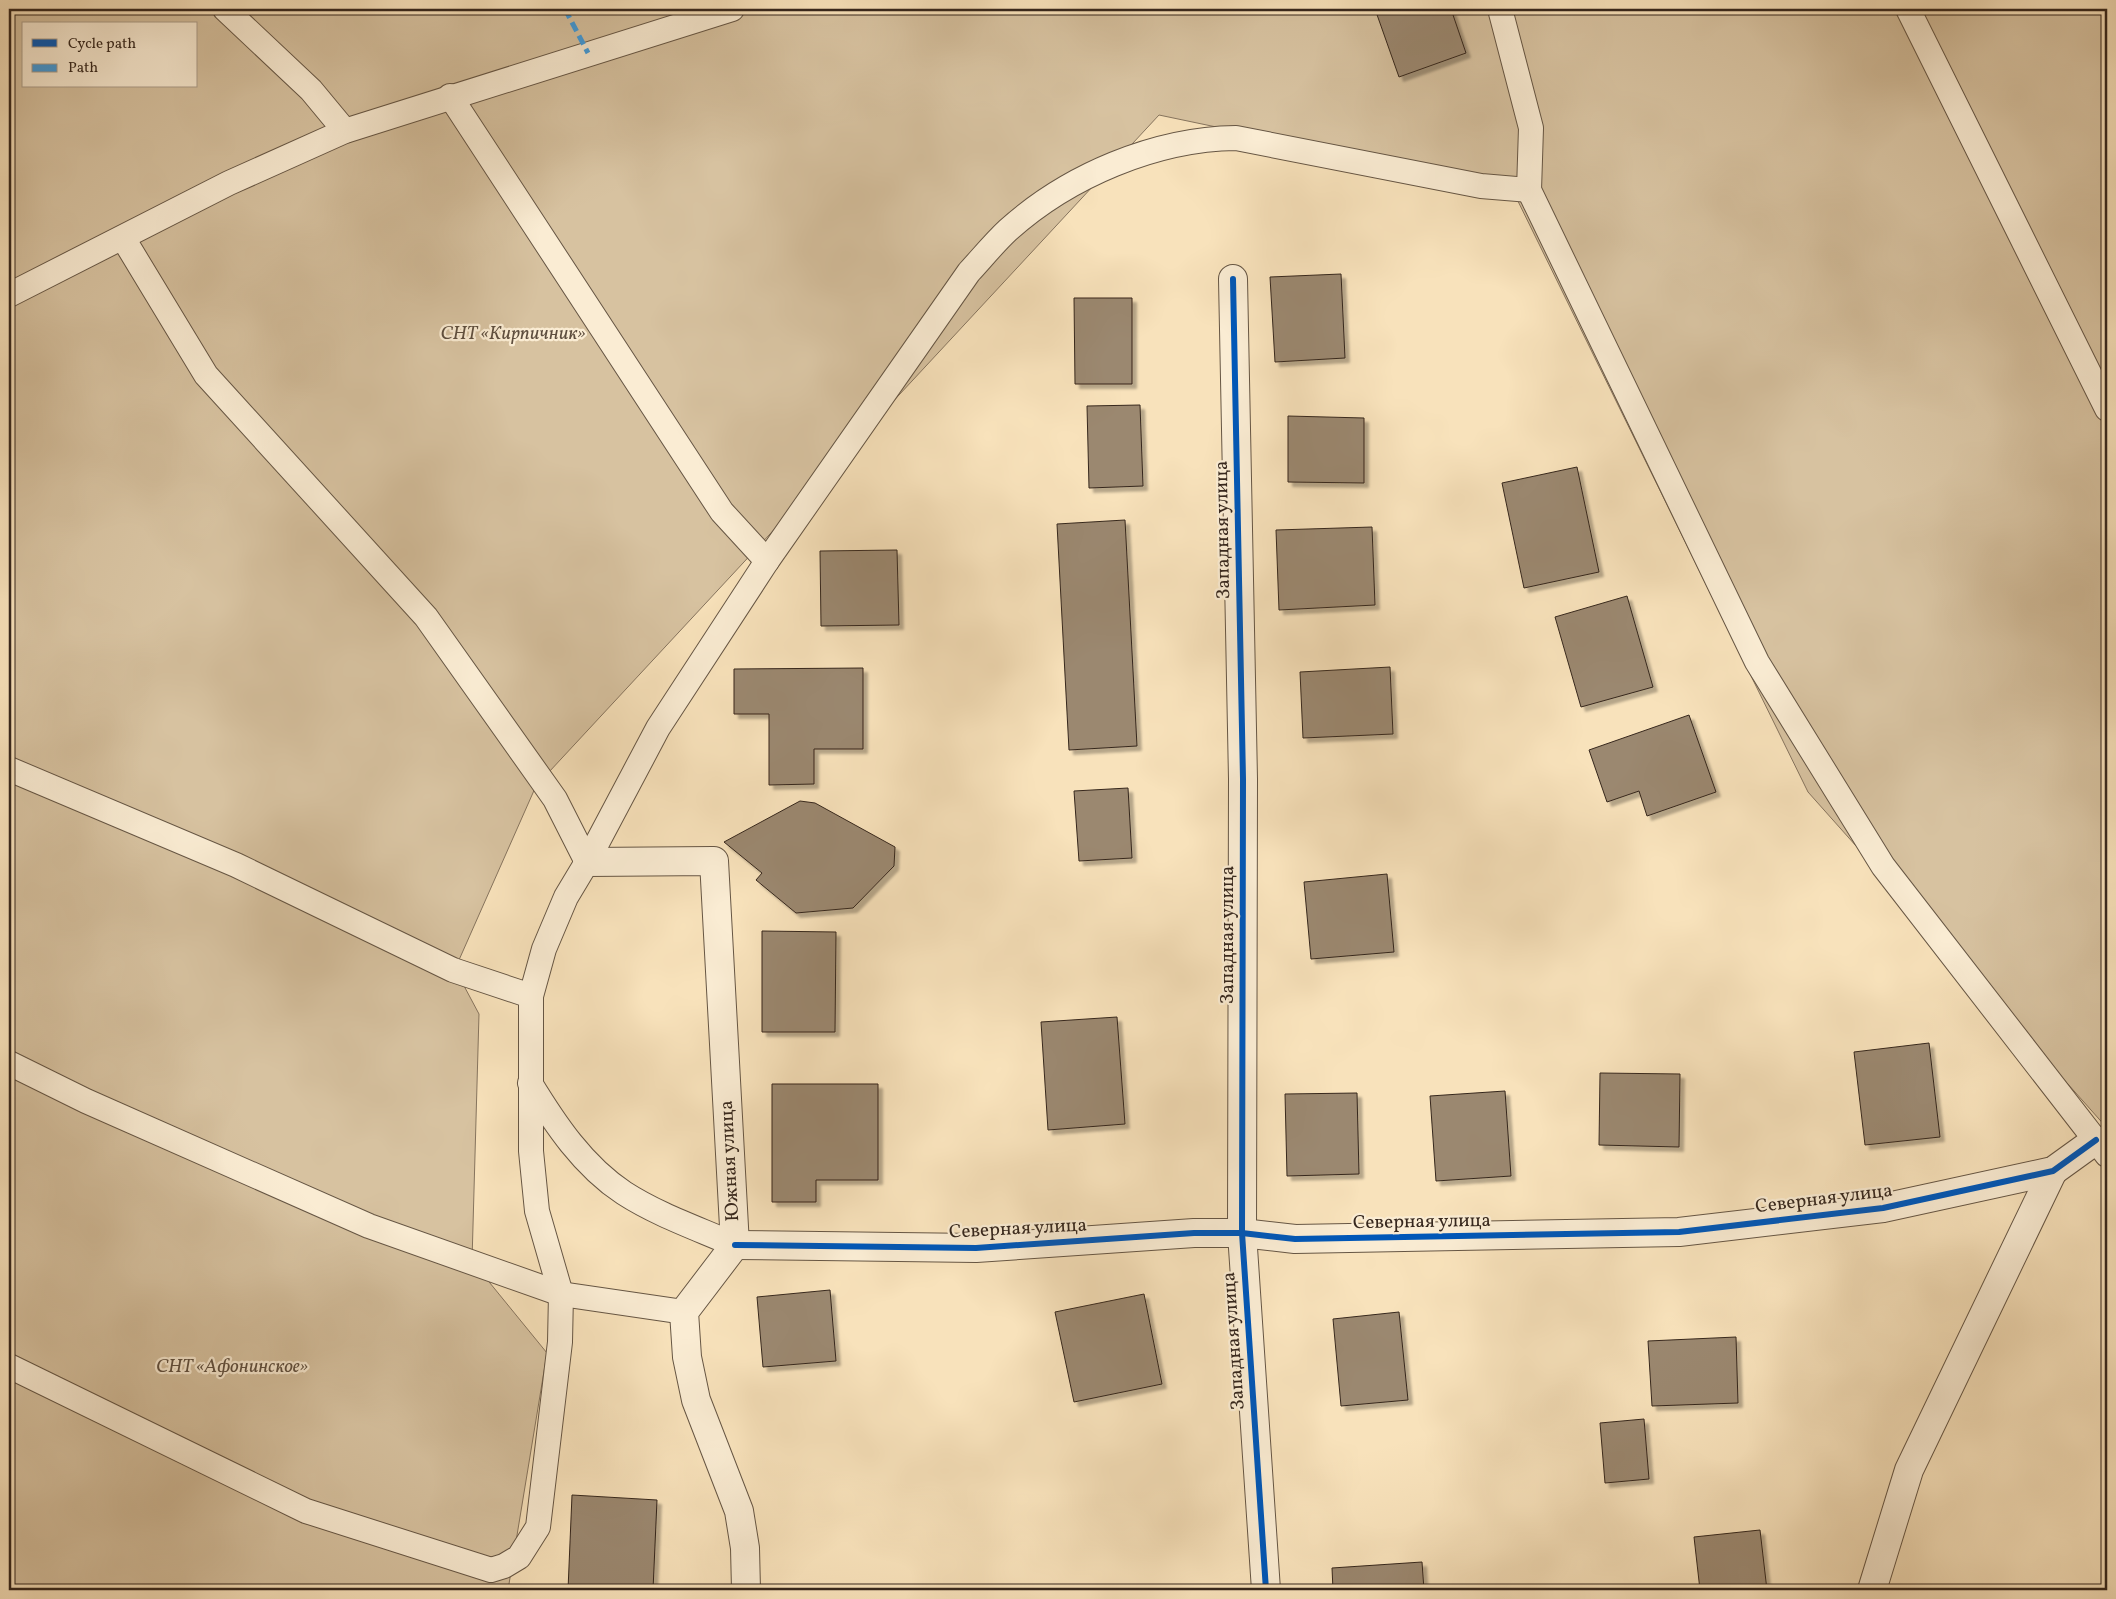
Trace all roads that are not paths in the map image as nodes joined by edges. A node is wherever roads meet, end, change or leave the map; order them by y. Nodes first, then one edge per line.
1 (225, 9) edge
2 (732, 9) edge
3 (1500, 9) edge
4 (1908, 9) edge
5 (450, 96) junction
6 (345, 131) junction
7 (1529, 190) junction
8 (122, 238) junction
9 (1233, 279) dead end
10 (9, 295) edge
11 (2107, 409) edge
12 (767, 561) junction
13 (9, 769) edge
14 (587, 862) junction
15 (531, 996) junction
16 (9, 1063) edge
17 (529, 1082) junction
18 (2101, 1148) edge
19 (2053, 1171) junction
20 (1242, 1233) junction
21 (735, 1245) junction
22 (562, 1294) junction
23 (684, 1312) junction
24 (9, 1366) edge
25 (746, 1590) edge
26 (1266, 1590) edge
27 (1872, 1590) edge

1 - 6 lane
2 - 5 lane
3 - 7 lane
4 - 11 lane
5 - 6 lane
5 - 12 lane
6 - 8 lane
7 - 12 lane
7 - 18 lane
8 - 10 lane
8 - 14 lane
9 - 20 street, Западная улица
12 - 14 lane
13 - 15 lane
14 - 15 lane
14 - 21 street, Южная улица
15 - 17 lane
16 - 22 lane
17 - 21 lane
17 - 22 lane
18 - 19 street, Северная улица
19 - 20 street, Северная улица
19 - 27 street, Северная улица
20 - 21 street, Северная улица
20 - 26 street, Западная улица
21 - 23 street, Южная улица
22 - 23 lane
22 - 24 lane
23 - 25 street

